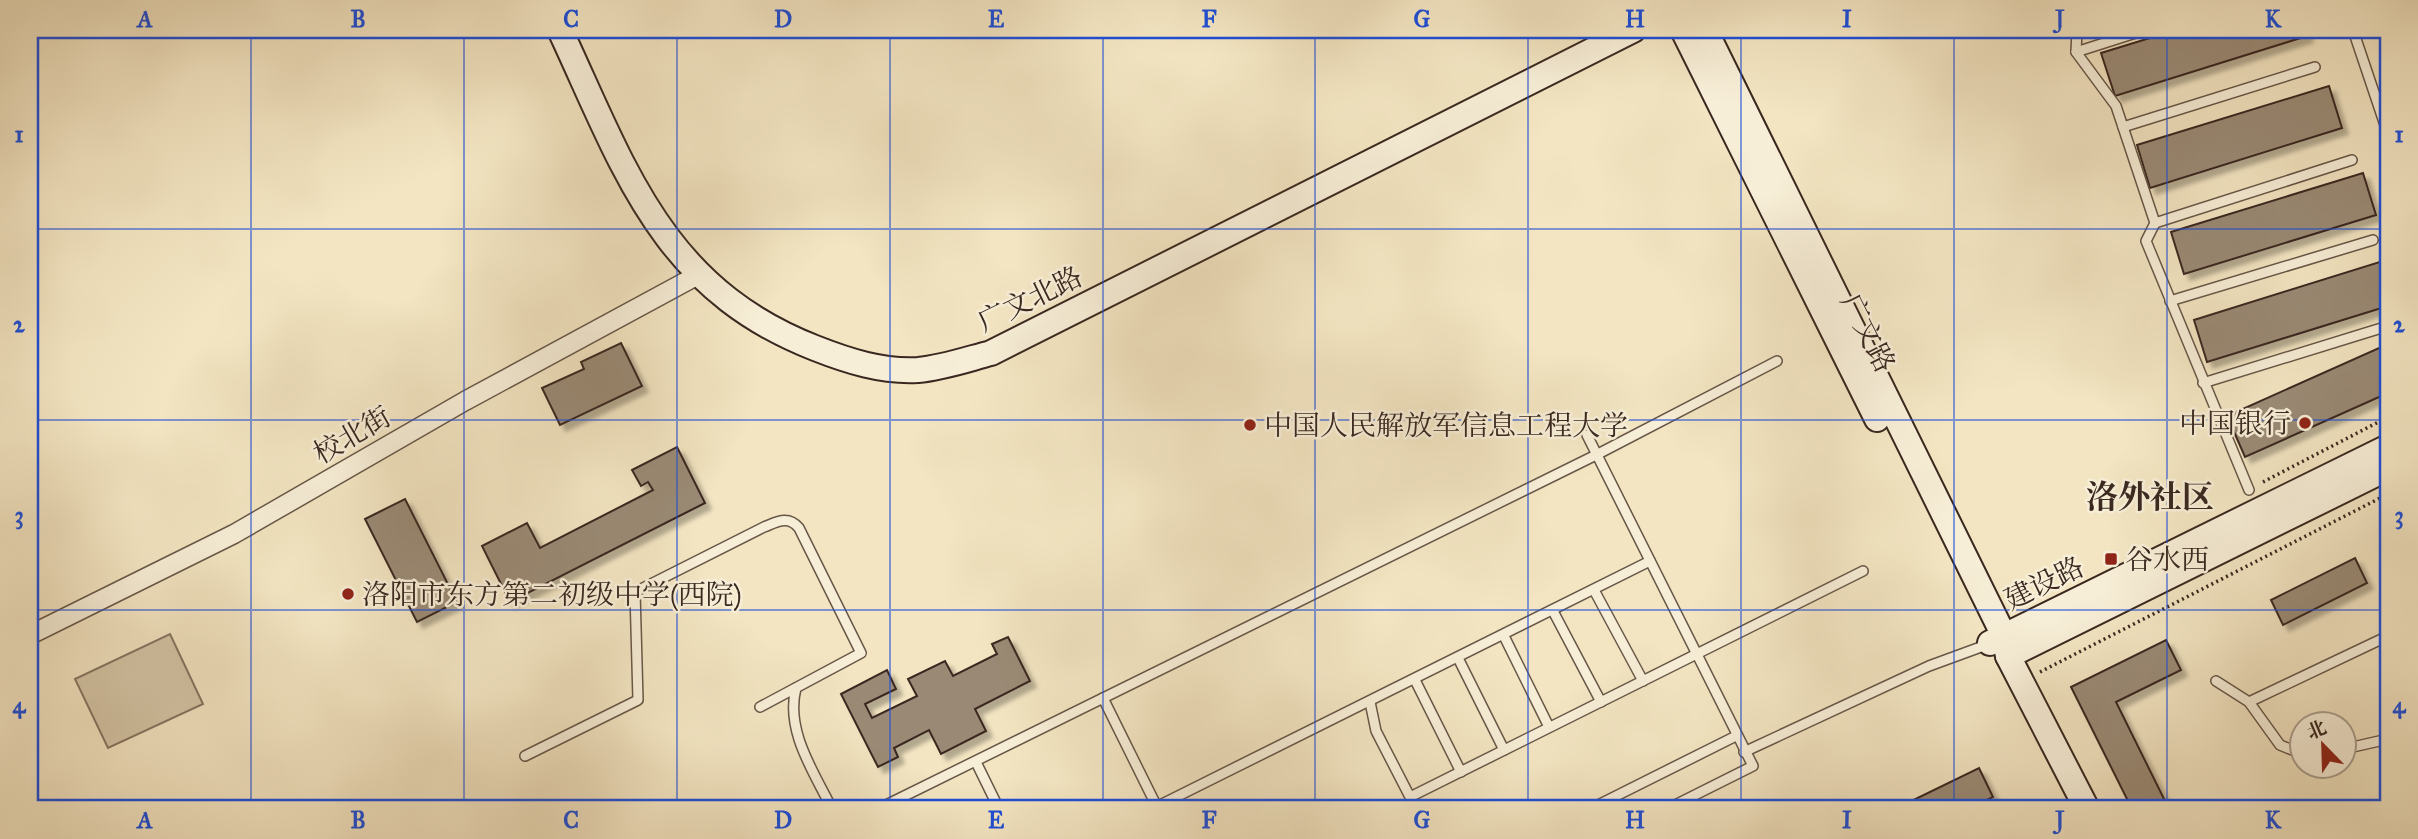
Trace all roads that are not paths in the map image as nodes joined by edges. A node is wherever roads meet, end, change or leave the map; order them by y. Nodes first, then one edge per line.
1 (561, 30) edge
2 (1633, 30) edge
3 (1683, 30) edge
4 (1705, 30) edge
5 (2077, 30) edge
6 (2145, 30) edge
7 (2353, 30) edge
8 (2076, 52) junction
9 (2315, 67) dead end
10 (2123, 127) junction
11 (2388, 134) edge
12 (2352, 160) dead end
13 (2155, 223) junction
14 (2373, 240) dead end
15 (698, 275) junction
16 (2170, 302) junction
17 (2388, 326) edge
18 (1777, 361) dead end
19 (2203, 383) junction
20 (1587, 435) dead end
21 (2388, 447) edge
22 (1596, 455) junction
23 (2388, 468) edge
24 (2249, 490) road end
25 (1650, 561) junction
26 (1863, 571) dead end
27 (1594, 590) junction
28 (1553, 611) junction
29 (30, 635) edge
30 (1504, 636) junction
31 (2388, 636) edge
32 (2001, 645) junction
33 (1696, 655) junction
34 (1458, 658) junction
35 (1415, 680) junction
36 (1643, 681) junction
37 (2216, 681) dead end
38 (796, 688) junction
39 (1103, 698) junction
40 (1370, 702) junction
41 (1601, 702) junction
42 (2249, 702) junction
43 (760, 707) dead end
44 (1549, 727) junction
45 (1736, 736) junction
46 (2388, 739) edge
47 (2358, 746) edge
48 (2288, 748) edge
49 (1504, 750) junction
50 (1744, 752) junction
51 (525, 756) dead end
52 (975, 762) junction
53 (1461, 772) junction
54 (1157, 808) edge
55 (832, 809) edge
56 (878, 809) edge
57 (999, 809) edge
58 (1590, 809) edge
59 (1667, 809) edge
60 (2087, 809) edge

1 - 15 street, 广文北路
2 - 15 street, 广文北路
3 - 32 street, 广文路
4 - 32 street, 广文路
5 - 8 lane
6 - 8 lane
7 - 11 lane
8 - 10 lane
9 - 10 lane
10 - 13 lane
12 - 13 lane
13 - 16 lane
14 - 16 lane
15 - 29 street, 校北街
16 - 19 lane
17 - 19 lane
18 - 22 lane
19 - 24 lane
20 - 22 lane
21 - 32 street, 建设路
22 - 25 lane
22 - 39 lane
23 - 32 street, 建设路
25 - 27 lane
25 - 33 lane
26 - 33 lane
27 - 28 lane
27 - 36 lane
28 - 30 lane
28 - 41 lane
30 - 34 lane
30 - 44 lane
31 - 42 lane
32 - 50 lane
32 - 60 street, 广文路
33 - 36 lane
33 - 45 lane
34 - 35 lane
34 - 49 lane
35 - 40 lane
35 - 53 lane
36 - 41 lane
37 - 42 lane
38 - 43 lane
38 - 51 lane
38 - 55 lane
39 - 52 lane
39 - 54 lane
40 - 53 lane
40 - 54 lane
41 - 44 lane
42 - 48 lane
44 - 49 lane
45 - 50 lane
45 - 58 lane
46 - 47 lane
49 - 53 lane
50 - 59 lane
52 - 56 lane
52 - 57 lane

